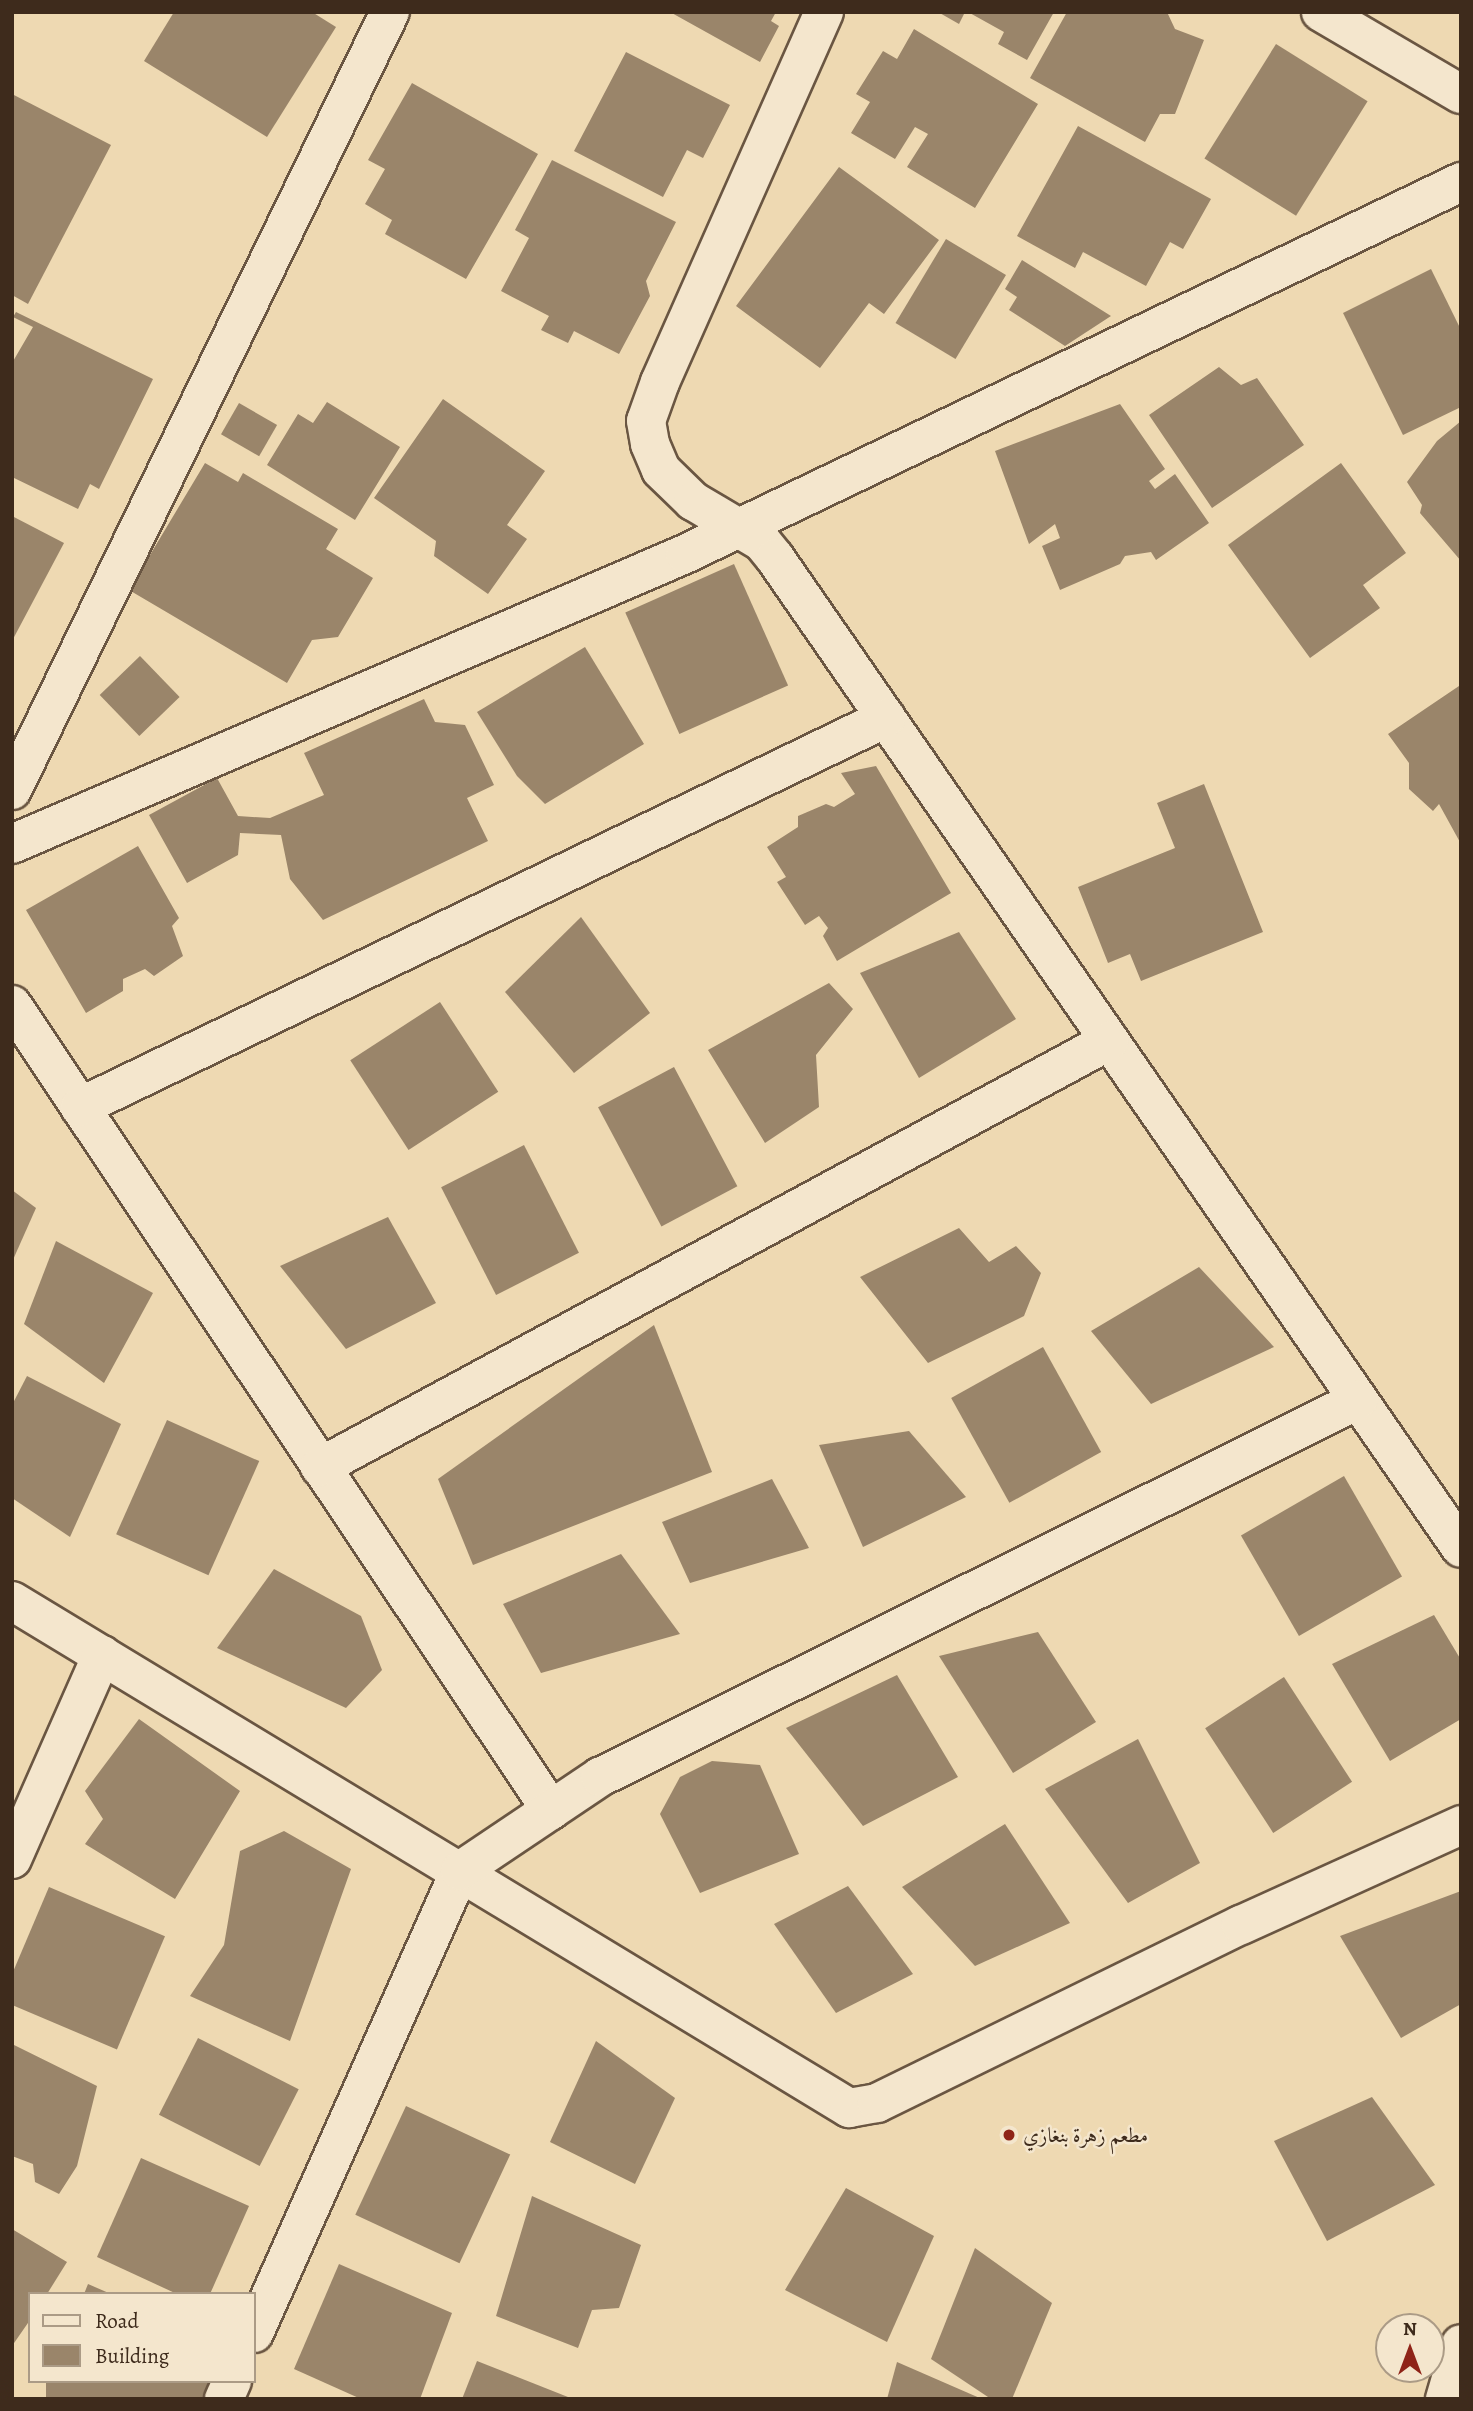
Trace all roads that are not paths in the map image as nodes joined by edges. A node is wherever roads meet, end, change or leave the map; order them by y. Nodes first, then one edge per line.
1 (390, 12) edge
2 (824, 12) edge
3 (1321, 12) edge
4 (1461, 94) edge
5 (1461, 182) edge
6 (734, 530) junction
7 (886, 718) junction
8 (12, 790) edge
9 (12, 844) edge
10 (12, 1005) edge
11 (1109, 1041) junction
12 (80, 1107) junction
13 (1358, 1400) junction
14 (320, 1467) junction
15 (1461, 1548) edge
16 (12, 1601) edge
17 (102, 1655) junction
18 (551, 1810) junction
19 (1461, 1825) edge
20 (12, 1859) edge
21 (460, 1871) junction
22 (256, 2329) edge
23 (1461, 2344) edge
24 (231, 2383) edge
25 (224, 2399) edge
26 (1445, 2399) edge

1 - 8 street
2 - 6 street
3 - 4 street
5 - 6 street
6 - 7 street
6 - 9 street
7 - 11 street
7 - 12 street
10 - 12 street
11 - 13 street
11 - 14 street
12 - 14 street
13 - 15 street
13 - 18 street
14 - 18 street
16 - 17 street
17 - 20 street
17 - 21 street
18 - 21 street
19 - 21 street
21 - 22 street
23 - 26 street
24 - 25 street

